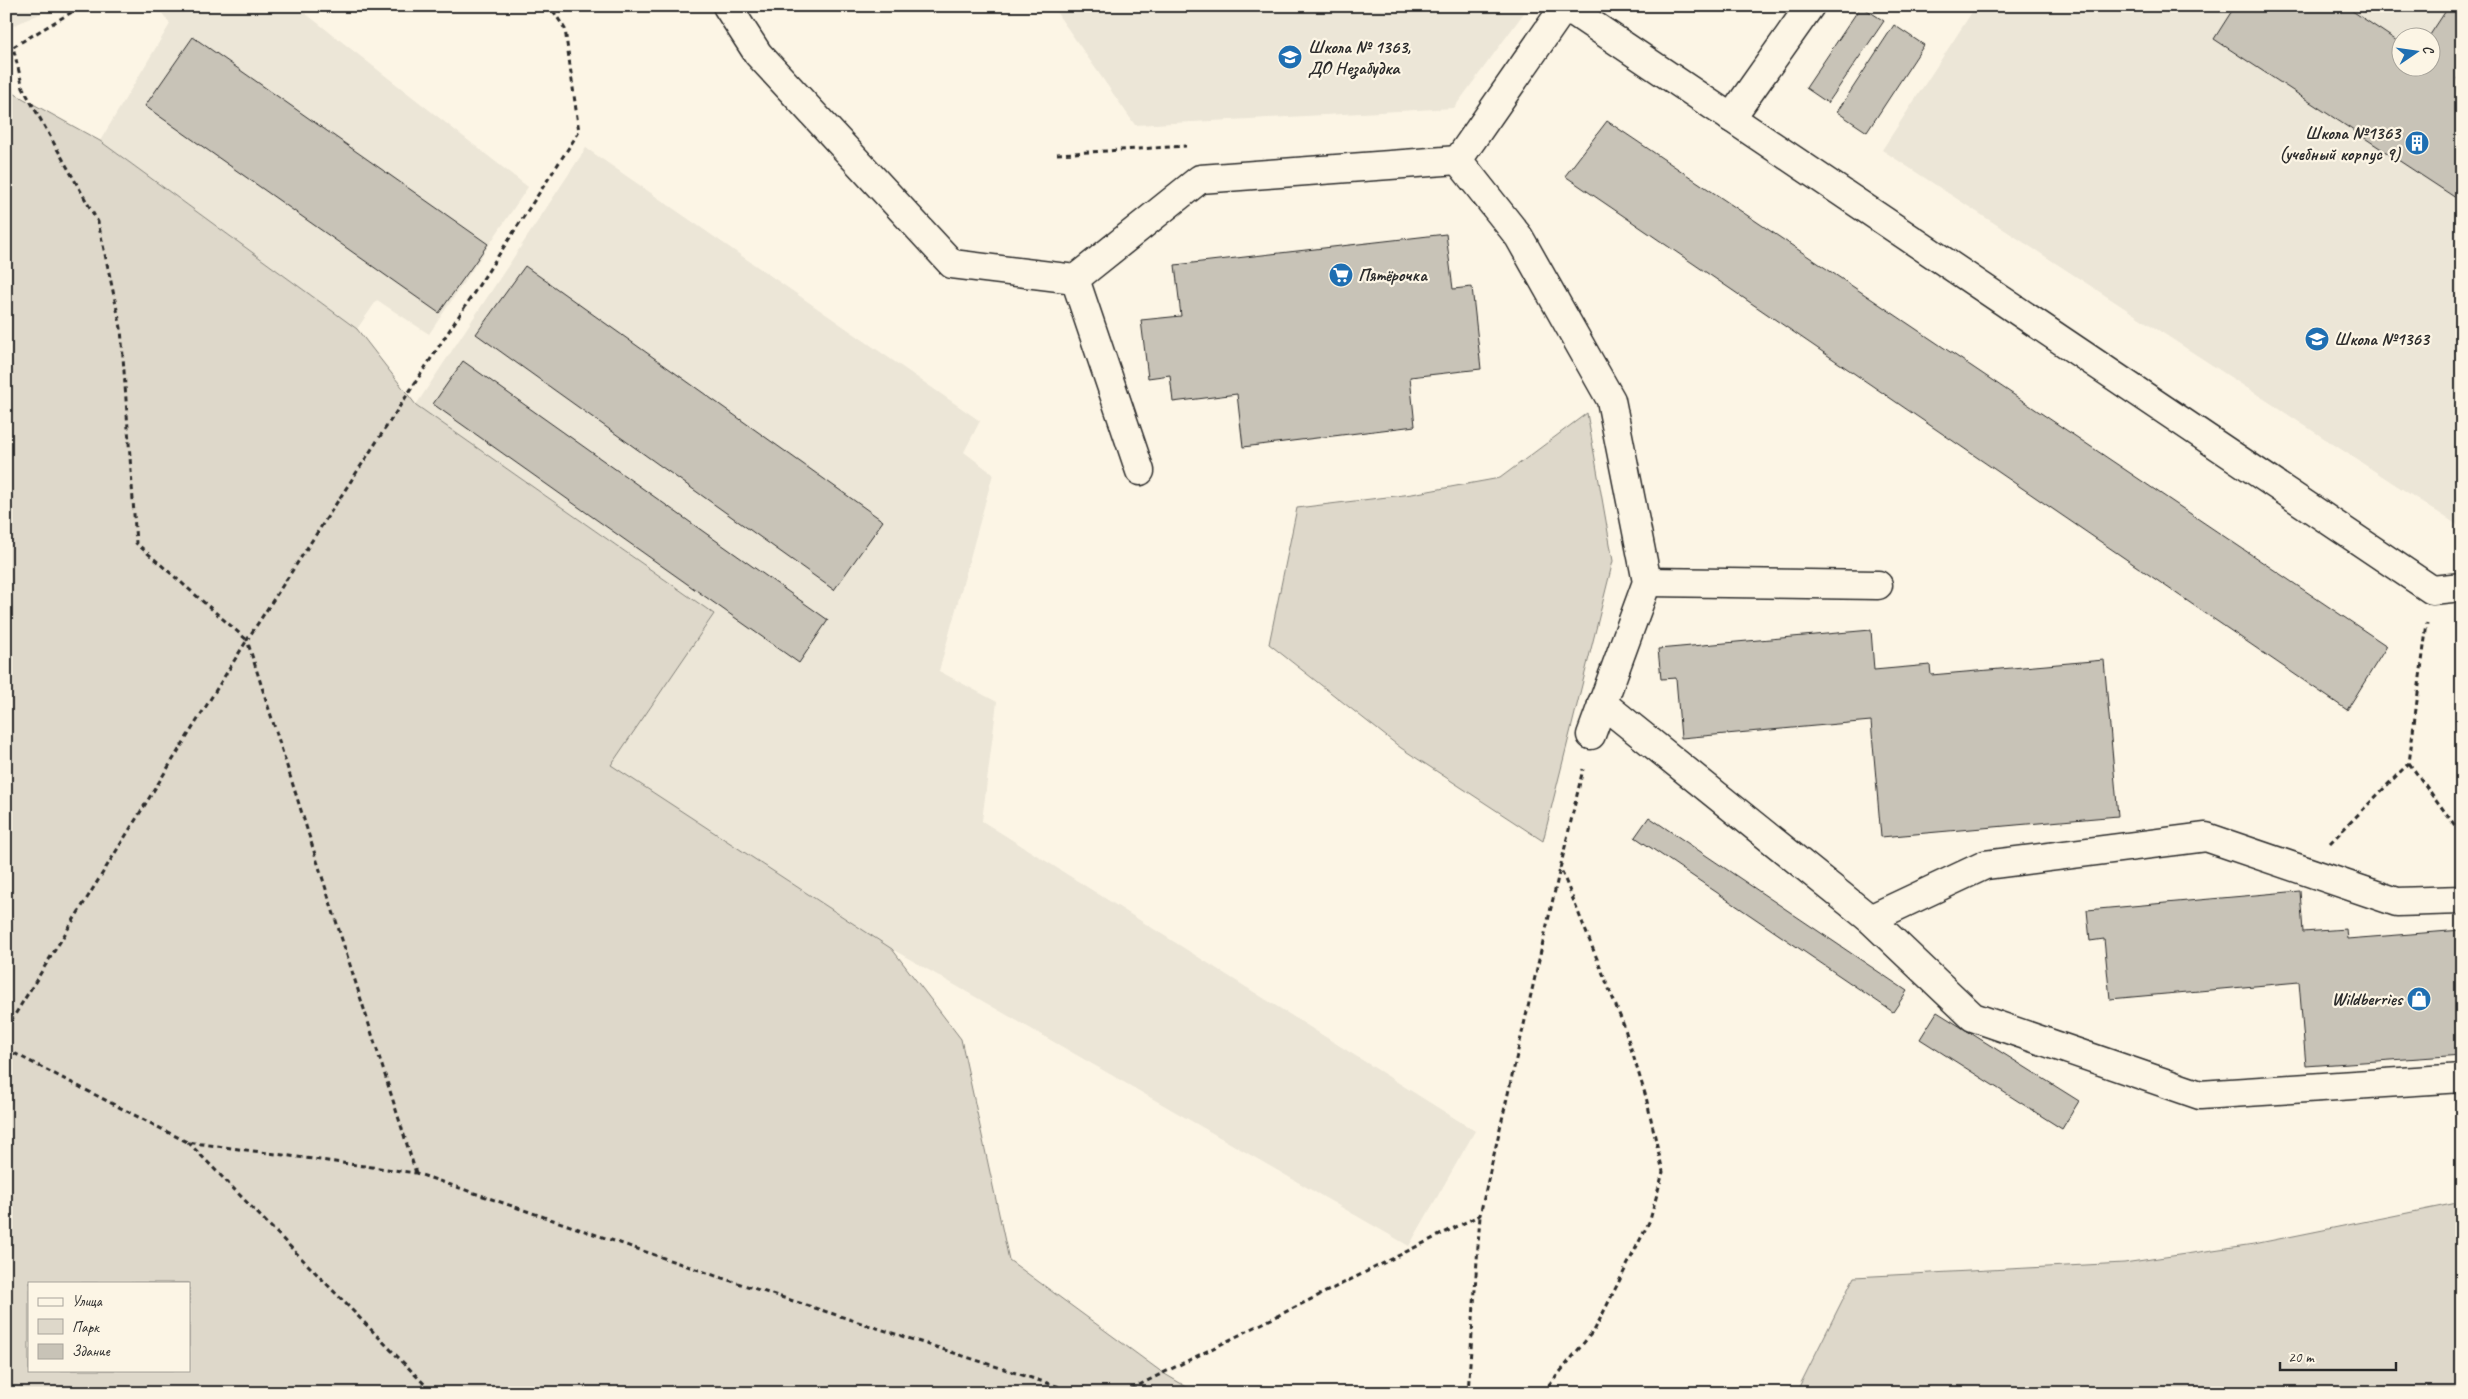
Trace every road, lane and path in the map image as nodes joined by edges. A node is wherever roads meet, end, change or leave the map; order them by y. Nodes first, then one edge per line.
1 (82, 6) edge
2 (550, 6) edge
3 (727, 6) edge
4 (1565, 6) edge
5 (1810, 6) edge
6 (13, 48) junction
7 (6, 64) edge
8 (1731, 118) junction
9 (1458, 160) junction
10 (1075, 279) junction
11 (1140, 471) dead end
12 (1648, 582) junction
13 (1878, 585) dead end
14 (2462, 588) edge
15 (2432, 590) junction
16 (247, 640) junction
17 (1602, 703) junction
18 (1591, 735) joint
19 (2409, 763) junction
20 (2462, 835) edge
21 (1560, 867) junction
22 (2304, 870) junction
23 (2462, 900) edge
24 (1870, 919) junction
25 (6, 1029) edge
26 (6, 1049) edge
27 (2462, 1078) edge
28 (187, 1142) junction
29 (416, 1173) junction
30 (1480, 1215) junction
31 (433, 1393) edge
32 (1078, 1393) edge
33 (1123, 1393) edge
34 (1468, 1393) edge
35 (1543, 1393) edge

1 - 6 path
2 - 16 path
3 - 10 lane
4 - 8 lane
4 - 9 lane
5 - 8 lane
6 - 7 path
6 - 16 path
8 - 15 lane
9 - 10 lane
9 - 12 lane
10 - 11 lane
12 - 13 lane
12 - 17 lane
14 - 15 lane
15 - 19 path
16 - 25 path
16 - 29 path
17 - 18 lane
17 - 24 lane
18 - 21 path
19 - 20 path
19 - 22 path
21 - 30 path
21 - 35 path
22 - 23 lane
22 - 24 lane
24 - 27 lane
26 - 28 path
28 - 29 path
28 - 31 path
29 - 32 path
30 - 33 path
30 - 34 path

